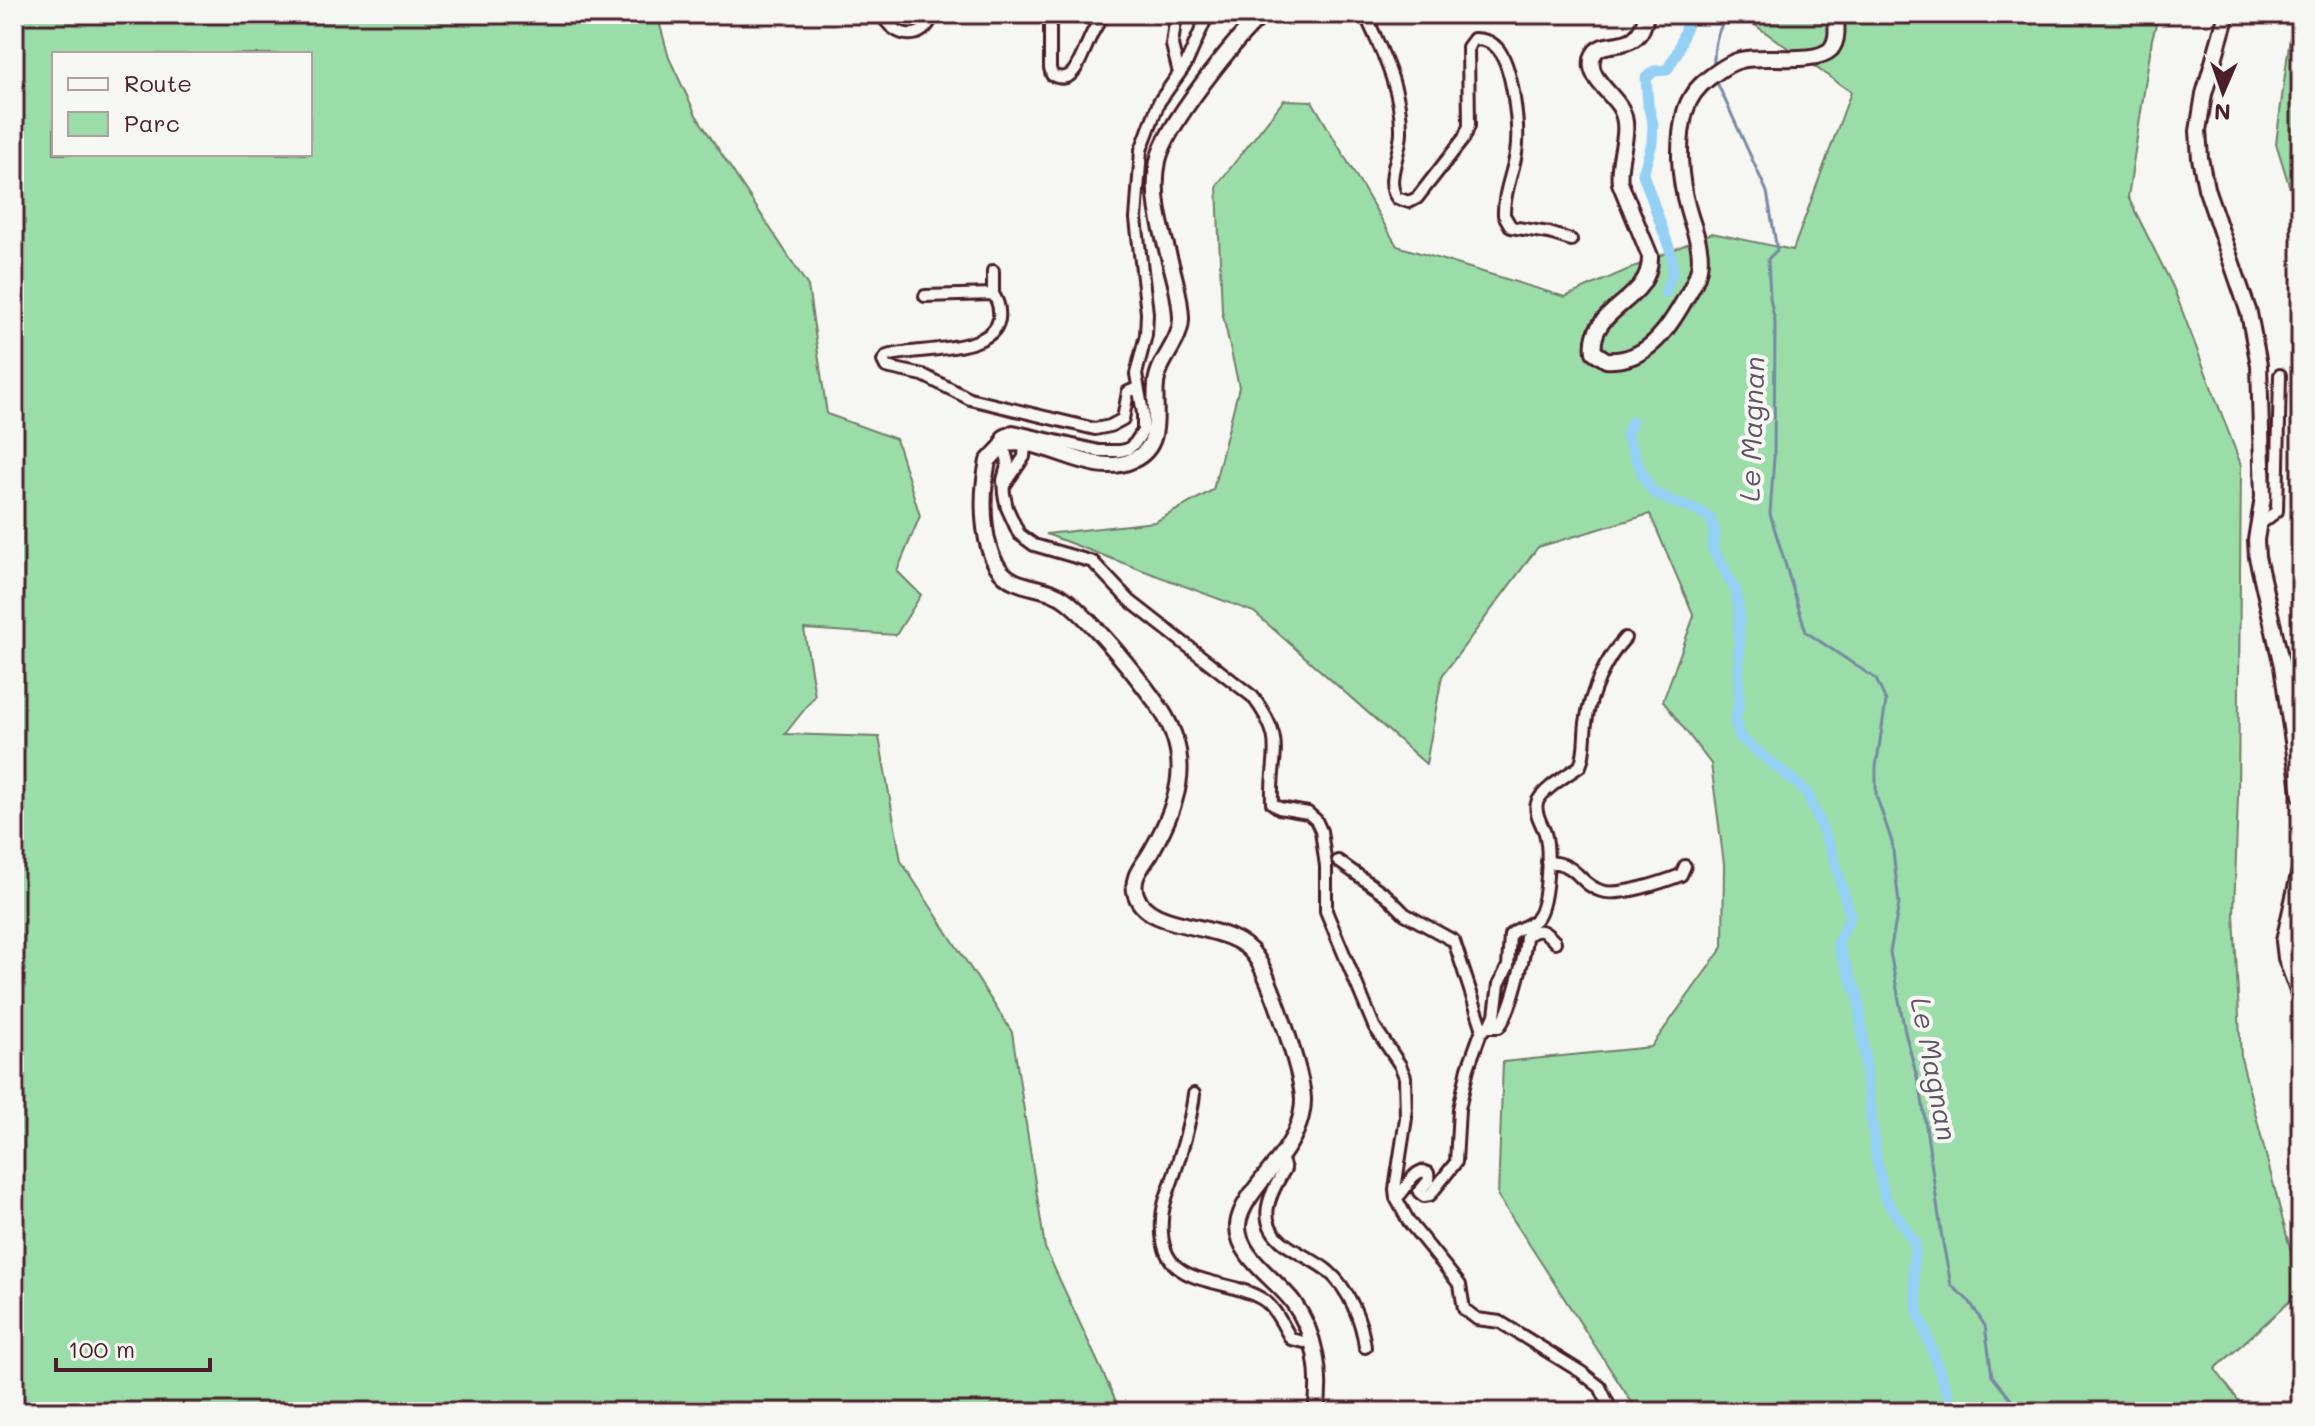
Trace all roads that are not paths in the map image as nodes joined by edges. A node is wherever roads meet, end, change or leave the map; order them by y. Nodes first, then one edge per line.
1 (882, 14) edge
2 (933, 14) edge
3 (1050, 14) edge
4 (1106, 14) edge
5 (1176, 14) edge
6 (1208, 14) edge
7 (1263, 14) edge
8 (1365, 14) edge
9 (1646, 14) edge
10 (1836, 14) edge
11 (2227, 14) edge
12 (1179, 73) junction
13 (1571, 240) dead end
14 (993, 271) dead end
15 (993, 294) junction
16 (925, 296) dead end
17 (2280, 375) dead end
18 (1137, 388) junction
19 (1025, 444) junction
20 (1003, 445) junction
21 (1042, 448) junction
22 (1016, 471) junction
23 (1004, 486) junction
24 (2259, 525) junction
25 (1625, 638) dead end
26 (2301, 786) edge
27 (1338, 861) dead end
28 (1547, 862) junction
29 (1685, 866) dead end
30 (2301, 866) edge
31 (1555, 942) dead end
32 (2301, 999) edge
33 (1485, 1029) junction
34 (1194, 1094) dead end
35 (1281, 1157) junction
36 (1396, 1198) junction
37 (1311, 1339) junction
38 (1365, 1347) dead end
39 (1316, 1412) edge
40 (1612, 1412) edge

1 - 2 street
3 - 4 street
5 - 12 street
6 - 12 street
7 - 21 street
8 - 13 street
9 - 10 street
11 - 24 street
12 - 18 street
14 - 15 street
15 - 16 street
15 - 18 street
17 - 24 street
18 - 20 street
19 - 20 street
19 - 21 street
19 - 22 street
20 - 23 street
20 - 35 street
21 - 22 street
22 - 23 street
23 - 36 street
24 - 26 street
25 - 28 street
27 - 33 street
28 - 29 street
28 - 33 street
30 - 32 street
31 - 33 street
33 - 36 street
34 - 37 street
35 - 37 street
35 - 38 street
36 - 40 street
37 - 39 street

